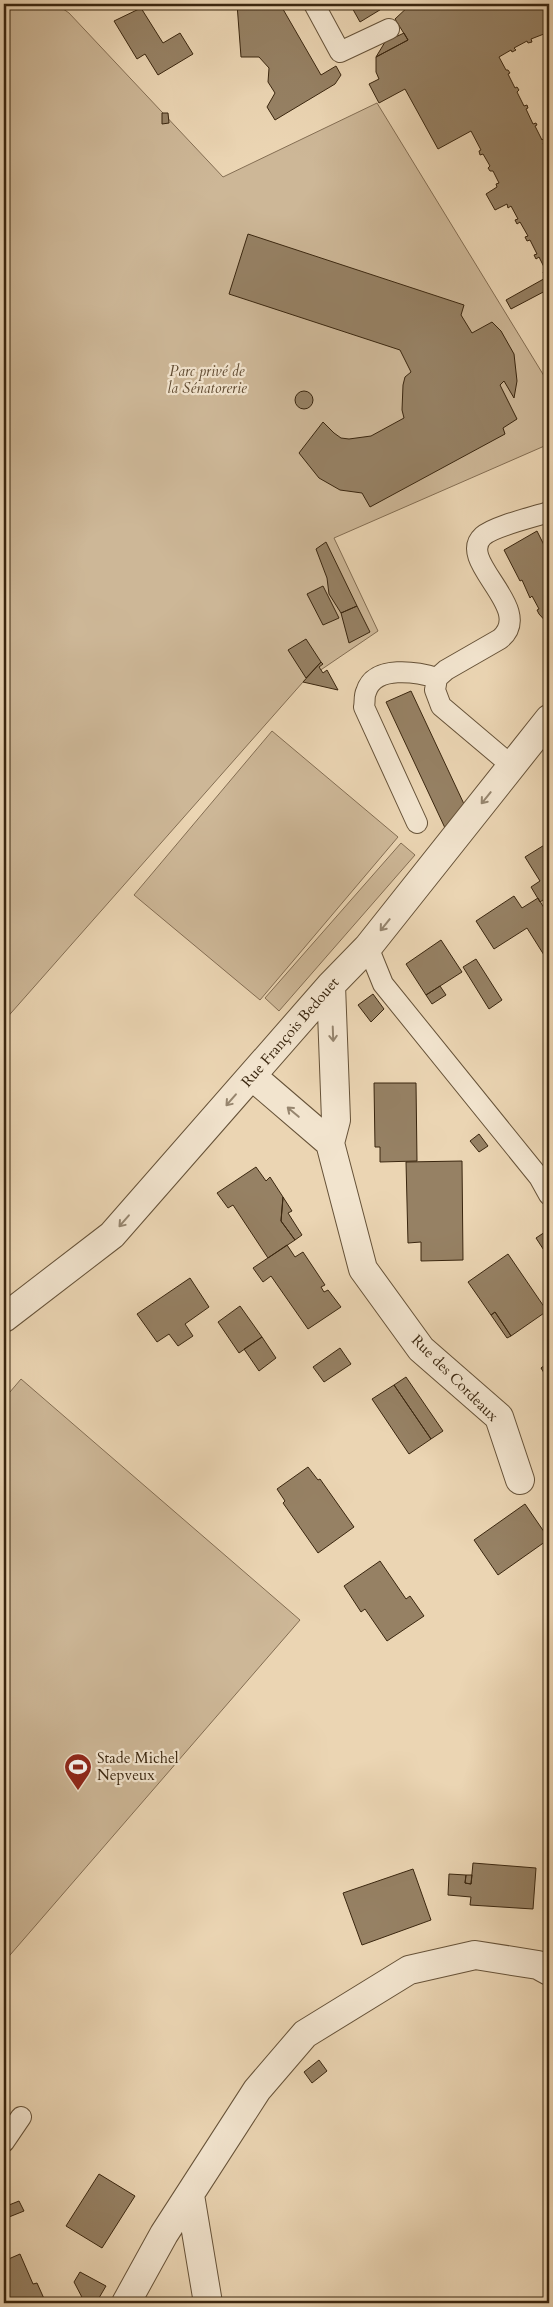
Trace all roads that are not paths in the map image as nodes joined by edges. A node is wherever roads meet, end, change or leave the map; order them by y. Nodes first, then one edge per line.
1 (314, 4) edge
2 (389, 29) dead end
3 (549, 512) edge
4 (437, 678) junction
5 (549, 719) edge
6 (512, 766) junction
7 (417, 823) dead end
8 (368, 947) junction
9 (331, 985) junction
10 (252, 1076) junction
11 (330, 1143) junction
12 (549, 1194) edge
13 (4, 1318) edge
14 (520, 1480) dead end
15 (549, 1971) edge
16 (21, 2117) dead end
17 (4, 2142) edge
18 (190, 2195) junction
19 (126, 2303) edge
20 (208, 2303) edge

1 - 2 lane
3 - 4 lane
4 - 6 lane
4 - 7 lane
5 - 6 street, Rue François Bedouet
6 -> 8 street, Rue François Bedouet
8 - 9 street, Rue François Bedouet
8 - 12 lane
9 - 10 street, Rue François Bedouet
9 -> 11 street, Rue des Cordeaux
11 -> 10 street
10 -> 13 street, Rue François Bedouet
11 - 14 street, Rue des Cordeaux
15 - 18 street
16 - 17 lane
18 - 19 street
18 - 20 street

